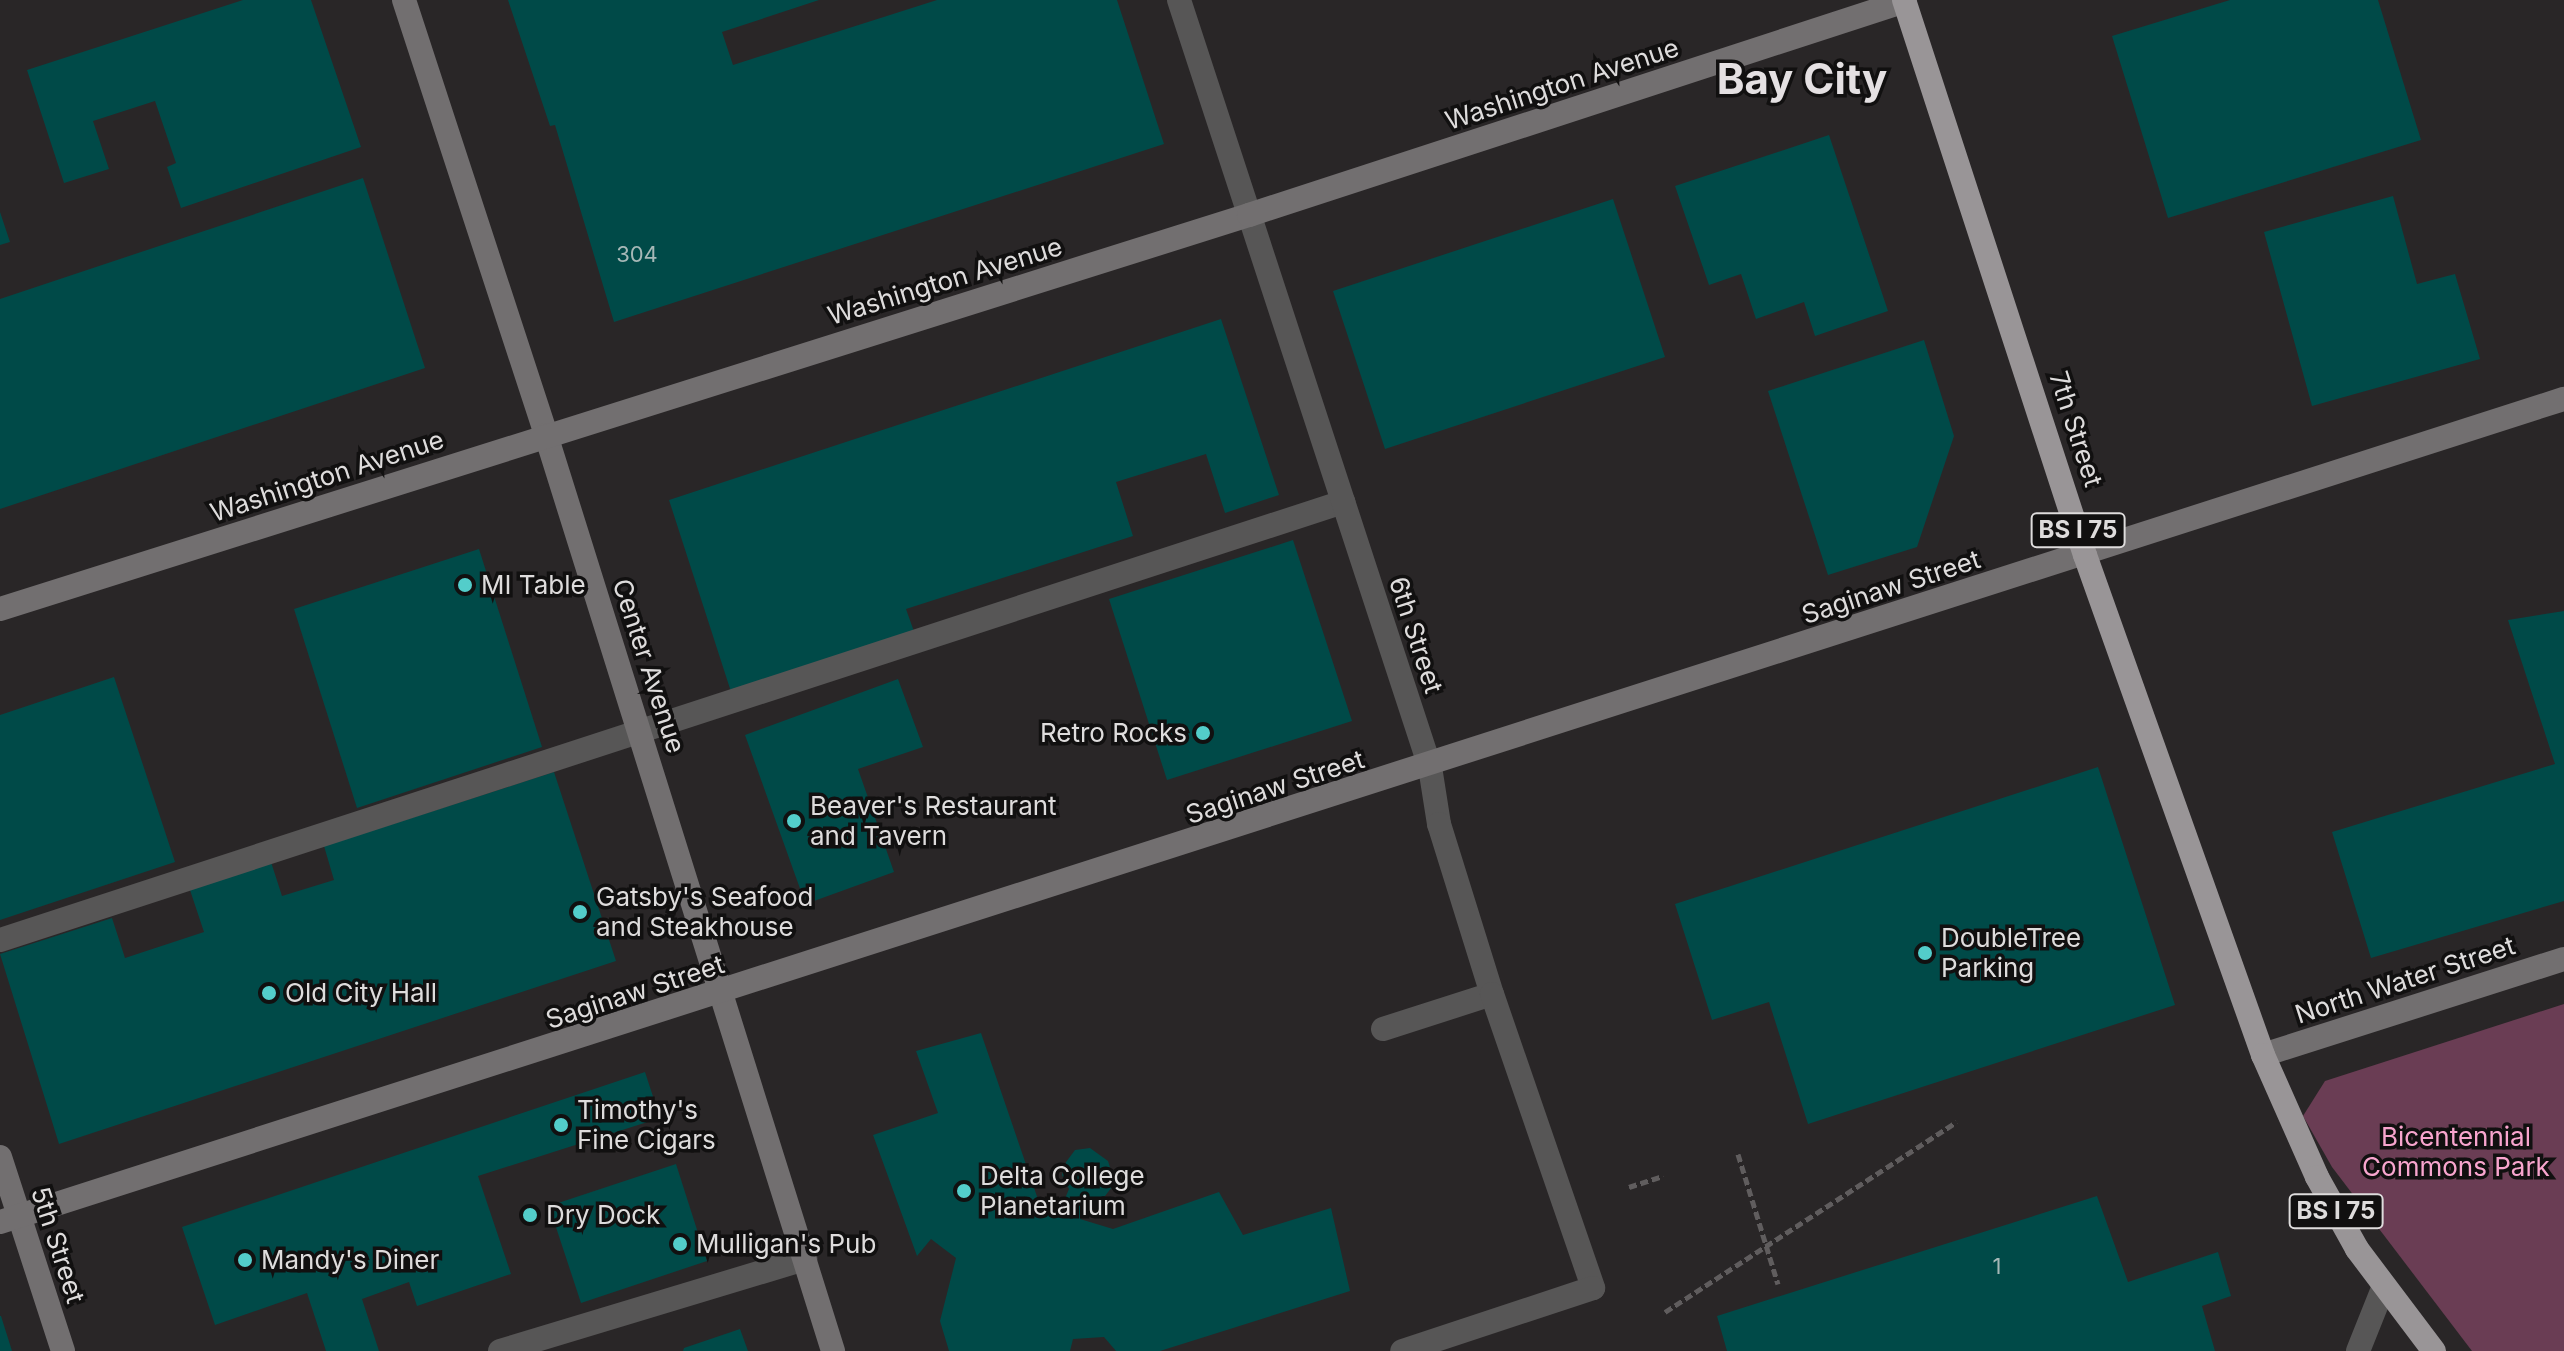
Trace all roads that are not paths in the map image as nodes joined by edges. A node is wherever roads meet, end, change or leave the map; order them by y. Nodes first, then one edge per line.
1 (404, 0) edge
2 (1179, 0) edge
3 (1904, 0) edge
4 (1249, 215) junction
5 (2564, 399) edge
6 (546, 435) junction
7 (1343, 502) junction
8 (2085, 555) junction
9 (0, 609) edge
10 (641, 734) junction
11 (1430, 767) junction
12 (0, 940) edge
13 (2564, 959) edge
14 (722, 993) junction
15 (1492, 994) junction
16 (1383, 1029) dead end
17 (2263, 1055) junction
18 (0, 1157) edge
19 (9, 1219) edge
20 (805, 1259) junction
21 (2384, 1286) junction
22 (63, 1351) edge
23 (500, 1351) edge
24 (833, 1351) edge
25 (1402, 1351) edge
26 (2358, 1351) edge
27 (2434, 1351) edge

1 - 6 street, Center Avenue
2 - 4 street, 6th Street
3 - 4 street, Washington Avenue
3 - 8 highway, 7th Street / BS I 75
4 - 6 street, Washington Avenue
4 - 7 street, 6th Street
5 - 8 street, Saginaw Street
6 - 9 street, Washington Avenue
6 - 10 street, Center Avenue
7 - 10 street
7 - 11 street, 6th Street
8 - 11 street, Saginaw Street
8 - 17 highway, 7th Street / BS I 75
10 - 12 street
10 - 14 street, Center Avenue
11 - 14 street, Saginaw Street
11 - 15 street, 6th Street
13 - 17 street, North Water Street
14 - 19 street, Saginaw Street
14 - 20 street, Center Avenue
15 - 16 street
15 - 25 street, 6th Street
17 - 21 highway, BS I 75
18 - 19 street, 5th Street
19 - 22 street, 5th Street
20 - 23 street
20 - 24 street, Center Avenue
21 - 26 street
21 - 27 highway, BS I 75

